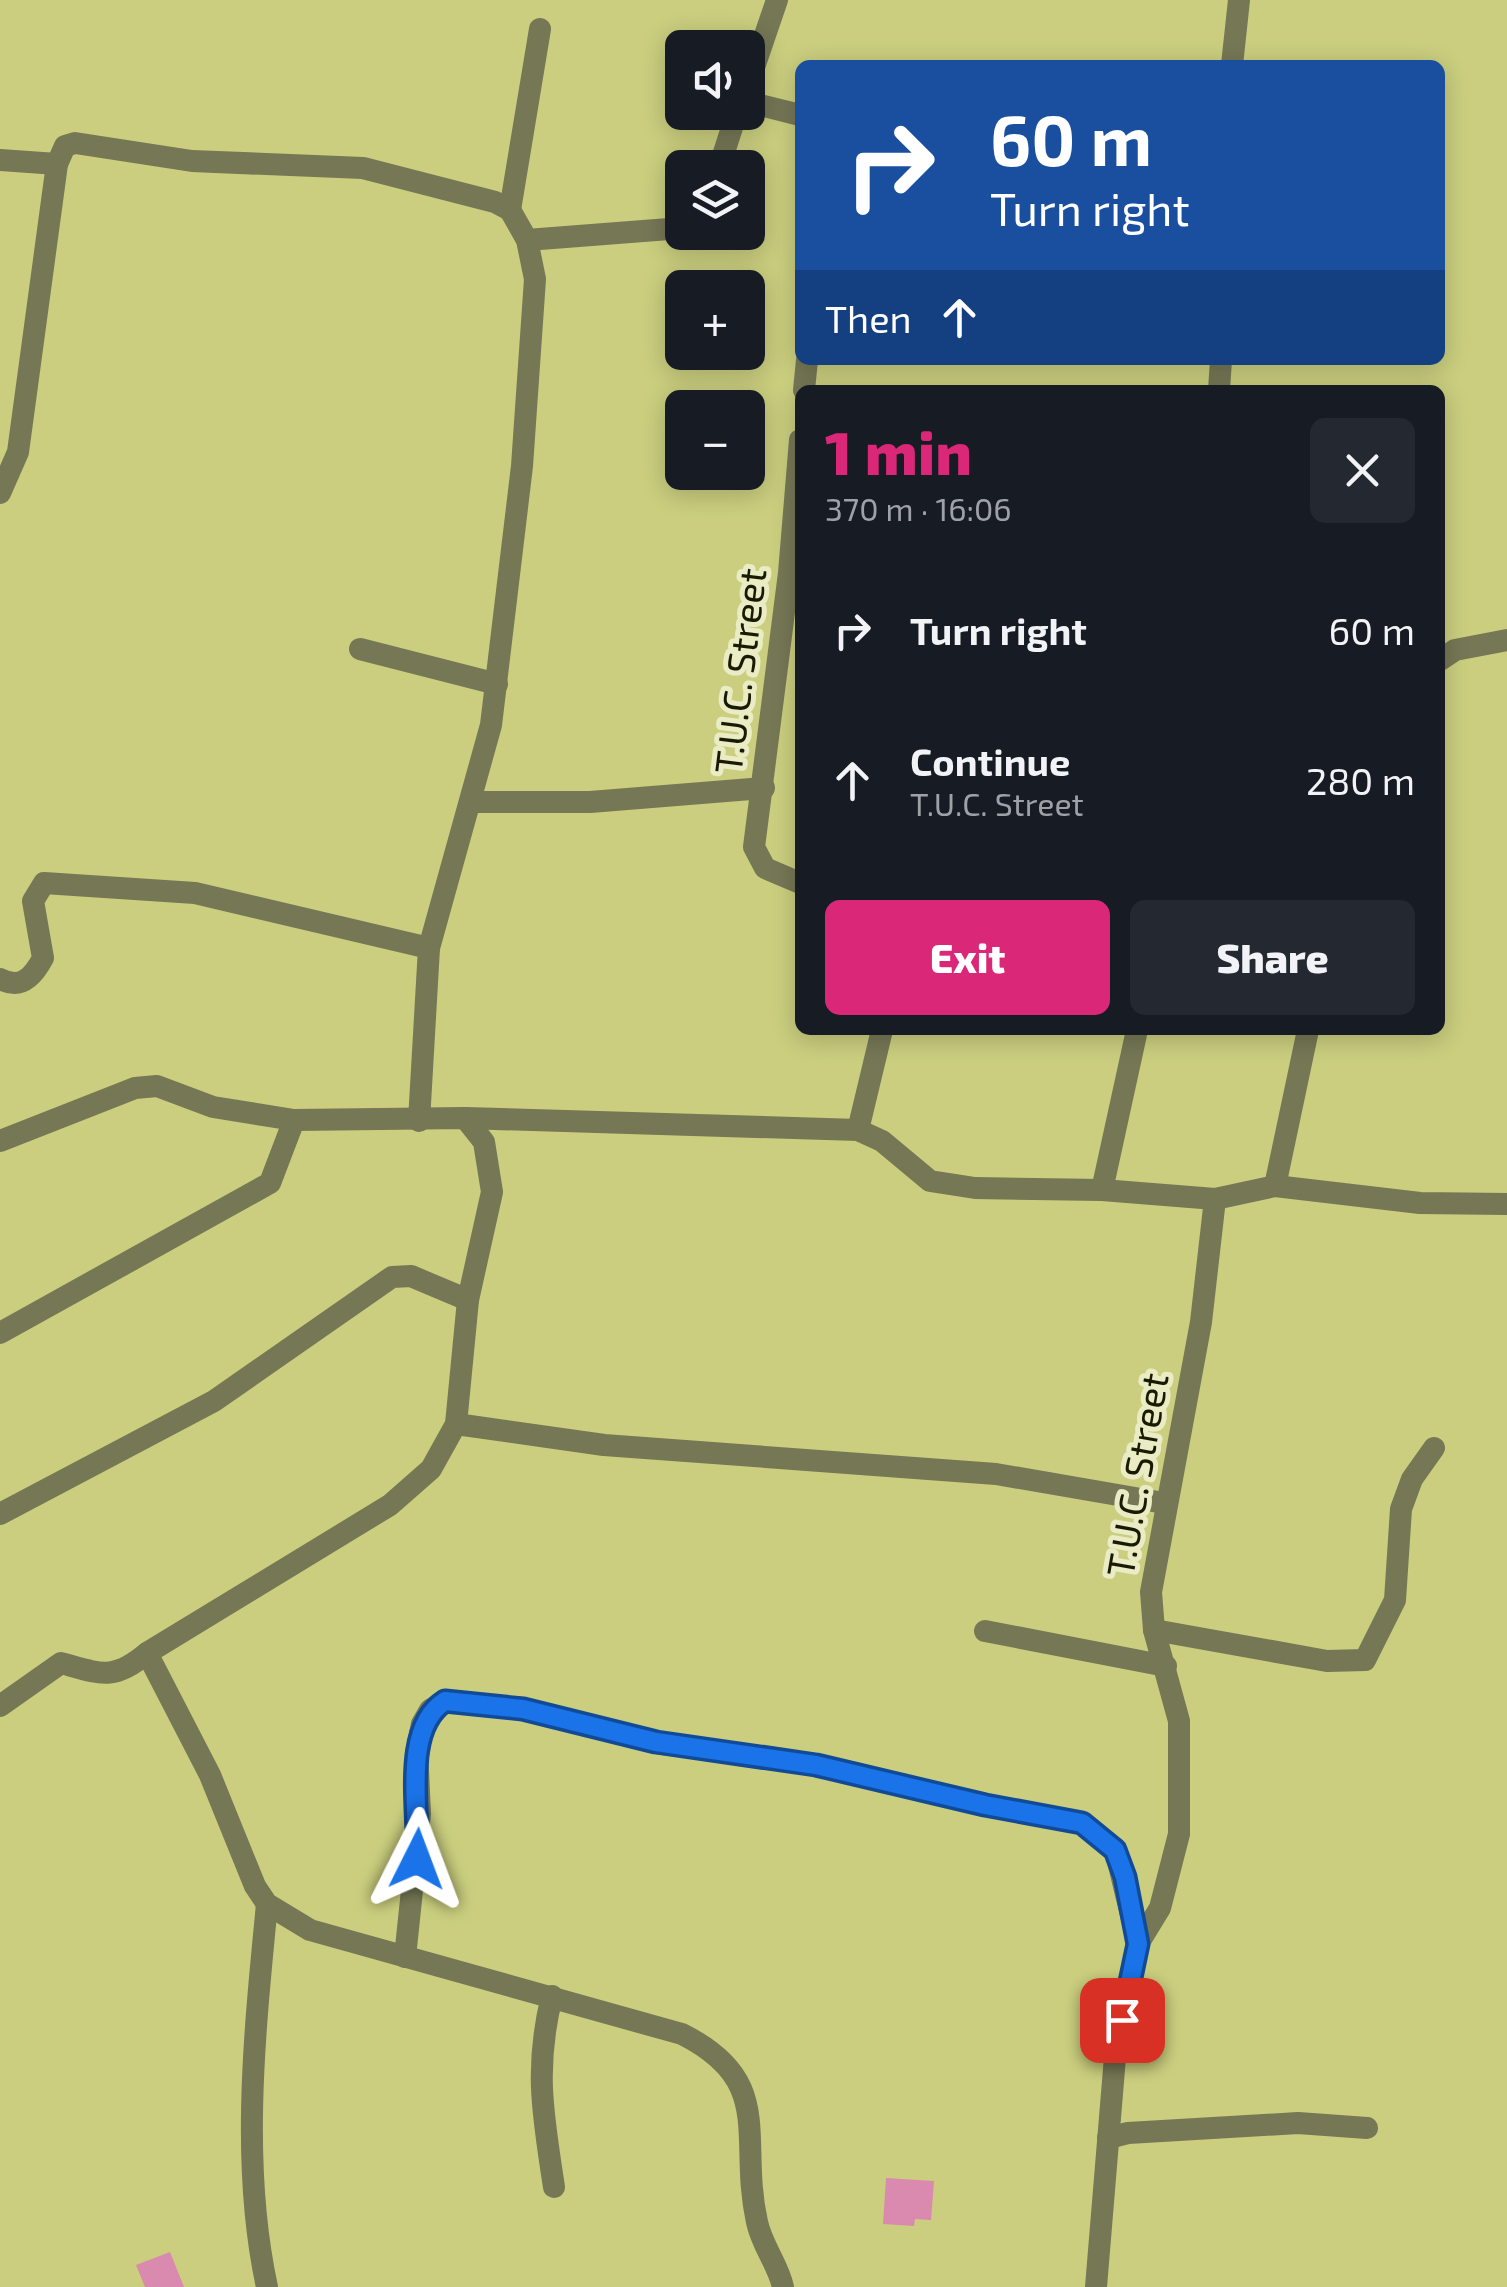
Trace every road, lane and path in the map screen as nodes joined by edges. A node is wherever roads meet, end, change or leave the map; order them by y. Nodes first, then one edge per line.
1 (777, 0) edge
2 (1240, 0) edge
3 (540, 29) dead end
4 (765, 35) edge
5 (1233, 60) edge
6 (765, 106) edge
7 (795, 113) edge
8 (0, 160) edge
9 (57, 164) junction
10 (510, 210) junction
11 (665, 229) edge
12 (527, 240) junction
13 (795, 488) edge
14 (0, 493) edge
15 (1507, 640) edge
16 (360, 649) dead end
17 (1445, 657) edge
18 (496, 684) junction
19 (764, 788) junction
20 (472, 802) junction
21 (795, 881) edge
22 (429, 948) junction
23 (0, 979) edge
24 (881, 1035) edge
25 (1137, 1035) edge
26 (1307, 1035) edge
27 (465, 1118) junction
28 (294, 1120) junction
29 (418, 1121) junction
30 (858, 1130) junction
31 (0, 1141) edge
32 (1275, 1186) junction
33 (1102, 1190) junction
34 (1216, 1199) junction
35 (1507, 1204) edge
36 (468, 1300) junction
37 (0, 1333) edge
38 (456, 1424) junction
39 (1434, 1448) dead end
40 (1164, 1504) junction
41 (0, 1514) edge
42 (1154, 1630) junction
43 (985, 1631) dead end
44 (147, 1653) junction
45 (1166, 1666) junction
46 (0, 1706) edge
47 (267, 1904) junction
48 (1138, 1944) junction
49 (405, 1957) junction
50 (552, 1996) junction
51 (1367, 2128) dead end
52 (1108, 2138) junction
53 (554, 2187) dead end
54 (266, 2287) edge
55 (784, 2287) edge
56 (1096, 2287) edge

1 - 4 street
2 - 5 street
3 - 10 street
6 - 7 street
8 - 9 street
9 - 10 street
9 - 14 street
10 - 12 street
11 - 12 street
12 - 18 street
13 - 19 street, T.U.C. Street
15 - 17 street
16 - 18 street
18 - 20 street
19 - 20 street
19 - 21 street, T.U.C. Street
20 - 22 street
22 - 23 street
22 - 29 street
24 - 30 street
25 - 33 street
26 - 32 street
27 - 29 street
27 - 30 street
27 - 36 street
28 - 29 street
28 - 31 street
28 - 37 street
30 - 33 street
32 - 34 street
32 - 35 street
33 - 34 street
34 - 40 street, T.U.C. Street
36 - 38 street
36 - 41 street
38 - 40 street
38 - 44 street
39 - 42 street
40 - 42 street, T.U.C. Street
42 - 45 street, T.U.C. Street
43 - 45 street
44 - 46 street
44 - 47 street
45 - 48 street, T.U.C. Street
47 - 49 street
47 - 54 street
48 - 49 street
48 - 52 street, T.U.C. Street
49 - 50 street
50 - 53 street
50 - 55 street
51 - 52 street
52 - 56 street, T.U.C. Street

